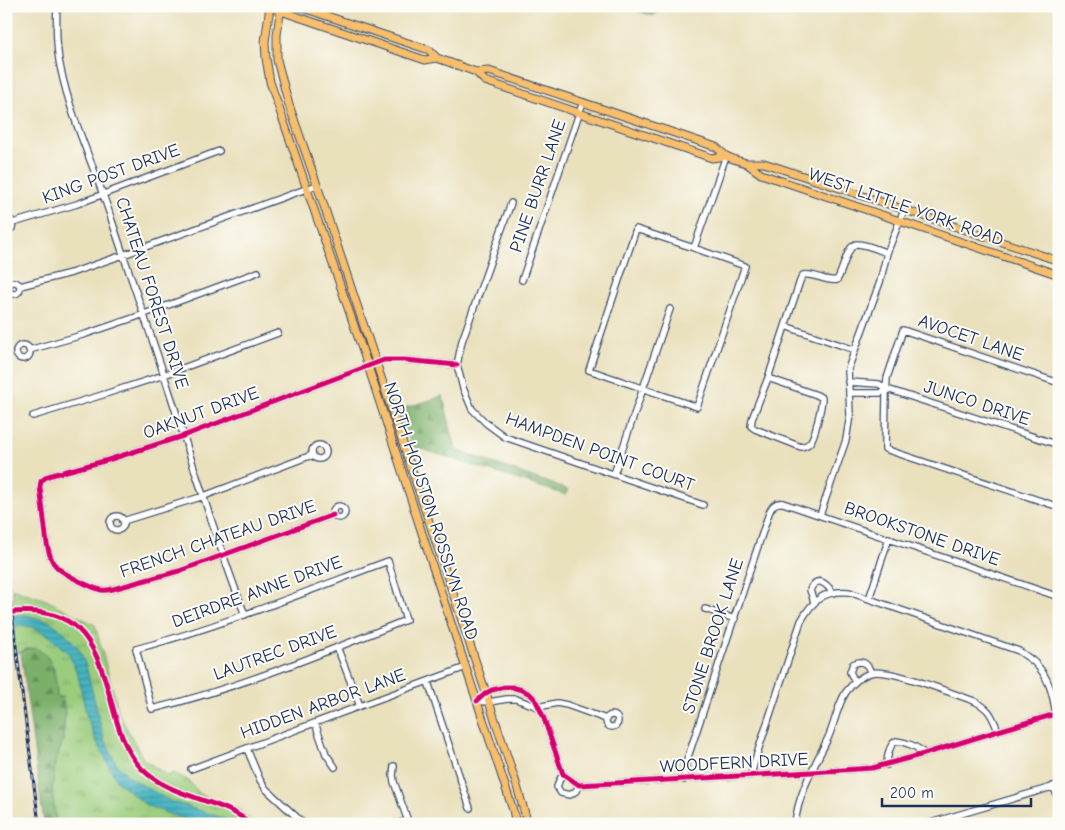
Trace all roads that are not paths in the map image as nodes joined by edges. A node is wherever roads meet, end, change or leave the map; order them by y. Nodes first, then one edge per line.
1 (57, 6) edge
2 (297, 6) edge
3 (269, 7) edge
4 (281, 9) edge
5 (401, 41) junction
6 (398, 51) junction
7 (437, 58) junction
8 (476, 72) junction
9 (282, 79) junction
10 (270, 82) junction
11 (583, 102) junction
12 (580, 113) junction
13 (667, 130) junction
14 (664, 141) junction
15 (219, 151) dead end
16 (726, 156) junction
17 (746, 164) junction
18 (317, 184) junction
19 (306, 188) junction
20 (103, 194) junction
21 (511, 203) dead end
22 (904, 210) junction
23 (6, 218) edge
24 (900, 221) junction
25 (13, 223) junction
26 (6, 232) edge
27 (1002, 242) junction
28 (694, 248) junction
29 (888, 253) junction
30 (123, 255) junction
31 (999, 255) junction
32 (1059, 261) edge
33 (343, 266) junction
34 (335, 269) junction
35 (258, 272) dead end
36 (1059, 275) edge
37 (522, 280) dead end
38 (20, 286) dead end
39 (670, 309) dead end
40 (143, 315) junction
41 (785, 326) junction
42 (278, 333) dead end
43 (29, 350) dead end
44 (855, 350) junction
45 (372, 365) junction
46 (457, 365) junction
47 (164, 375) junction
48 (768, 378) junction
49 (848, 382) junction
50 (1059, 383) edge
51 (643, 389) junction
52 (886, 389) junction
53 (849, 393) junction
54 (32, 416) dead end
55 (183, 436) junction
56 (1059, 446) edge
57 (405, 450) junction
58 (396, 452) junction
59 (312, 455) dead end
60 (614, 474) junction
61 (41, 481) joint
62 (204, 496) junction
63 (775, 504) joint
64 (703, 505) dead end
65 (1059, 507) edge
66 (333, 514) dead end
67 (820, 516) junction
68 (123, 521) dead end
69 (429, 522) junction
70 (419, 524) junction
71 (889, 538) junction
72 (429, 555) junction
73 (440, 555) junction
74 (222, 556) junction
75 (388, 561) joint
76 (833, 593) junction
77 (1059, 597) edge
78 (869, 599) junction
79 (814, 602) junction
80 (705, 609) dead end
81 (245, 615) junction
82 (735, 619) junction
83 (461, 620) junction
84 (451, 623) junction
85 (337, 647) junction
86 (136, 649) joint
87 (466, 667) junction
88 (871, 673) junction
89 (428, 682) junction
90 (855, 682) junction
91 (486, 694) junction
92 (477, 701) junction
93 (488, 702) junction
94 (360, 706) junction
95 (538, 707) junction
96 (1058, 714) edge
97 (606, 719) dead end
98 (314, 723) junction
99 (998, 731) junction
100 (247, 749) junction
101 (924, 754) junction
102 (887, 765) junction
103 (394, 766) dead end
104 (335, 767) dead end
105 (191, 769) dead end
106 (812, 772) junction
107 (563, 774) junction
108 (751, 775) junction
109 (684, 780) junction
110 (516, 783) junction
111 (579, 785) junction
112 (1056, 785) edge
113 (506, 787) junction
114 (1059, 798) edge
115 (470, 808) dead end
116 (409, 822) edge
117 (935, 823) edge
118 (304, 824) edge
119 (395, 824) edge
120 (516, 824) edge
121 (528, 824) edge
122 (795, 824) edge
123 (926, 824) edge

1 - 20 street, CHATEAU FOREST DRIVE
2 - 5 main road, WEST LITTLE YORK ROAD
3 - 4 main road, WEST LITTLE YORK ROAD
3 - 10 main road, NORTH HOUSTON ROSSLYN ROAD
4 - 6 main road, WEST LITTLE YORK ROAD
4 - 9 main road, NORTH HOUSTON ROSSLYN ROAD
5 - 6 main road
5 - 7 main road, WEST LITTLE YORK ROAD
6 - 7 main road, WEST LITTLE YORK ROAD
7 - 8 main road, WEST LITTLE YORK ROAD
8 - 11 main road, WEST LITTLE YORK ROAD
8 - 12 main road, WEST LITTLE YORK ROAD
9 - 10 main road
9 - 18 main road, NORTH HOUSTON ROSSLYN ROAD
10 - 19 main road, NORTH HOUSTON ROSSLYN ROAD
11 - 12 street, PINE BURR LANE
11 - 13 main road, WEST LITTLE YORK ROAD
12 - 14 main road, WEST LITTLE YORK ROAD
12 - 37 street, PINE BURR LANE
13 - 14 main road
13 - 16 main road, WEST LITTLE YORK ROAD
14 - 16 main road, WEST LITTLE YORK ROAD
15 - 20 street, KING POST DRIVE
16 - 17 main road, WEST LITTLE YORK ROAD
16 - 28 street
17 - 22 main road, WEST LITTLE YORK ROAD
17 - 24 main road, WEST LITTLE YORK ROAD
18 - 19 street
18 - 33 main road, NORTH HOUSTON ROSSLYN ROAD
19 - 30 street
19 - 34 main road, NORTH HOUSTON ROSSLYN ROAD
20 - 25 street, KING POST DRIVE
20 - 30 street, CHATEAU FOREST DRIVE
21 - 46 street, HAMPDEN POINT COURT
22 - 24 street
22 - 27 main road, WEST LITTLE YORK ROAD
23 - 25 street
24 - 29 street
24 - 31 main road, WEST LITTLE YORK ROAD
25 - 26 street
27 - 31 main road
27 - 32 main road, WEST LITTLE YORK ROAD
28 - 51 street
28 - 51 street
29 - 41 street
29 - 44 street
30 - 38 street
30 - 40 street, CHATEAU FOREST DRIVE
31 - 36 main road, WEST LITTLE YORK ROAD
33 - 34 main road
33 - 45 main road, NORTH HOUSTON ROSSLYN ROAD
34 - 45 main road, NORTH HOUSTON ROSSLYN ROAD
35 - 40 street
39 - 51 street
40 - 43 street
40 - 47 street, CHATEAU FOREST DRIVE
41 - 44 street
41 - 48 street
42 - 47 street
44 - 49 street
45 - 46 street, OAKNUT DRIVE
45 - 55 street, OAKNUT DRIVE
45 - 57 main road, NORTH HOUSTON ROSSLYN ROAD
45 - 58 main road, NORTH HOUSTON ROSSLYN ROAD
46 - 60 street, HAMPDEN POINT COURT
47 - 54 street
47 - 55 street, CHATEAU FOREST DRIVE
48 - 48 street
49 - 52 street, JUNCO DRIVE
49 - 53 street
50 - 52 street, AVOCET LANE
51 - 60 street
52 - 53 street, JUNCO DRIVE
52 - 56 street, JUNCO DRIVE
52 - 65 street
53 - 67 street
55 - 61 street, OAKNUT DRIVE
55 - 62 street, CHATEAU FOREST DRIVE
57 - 58 main road
57 - 69 main road, NORTH HOUSTON ROSSLYN ROAD
58 - 70 main road, NORTH HOUSTON ROSSLYN ROAD
59 - 62 street
60 - 64 street, HAMPDEN POINT COURT
61 - 74 street, FRENCH CHATEAU DRIVE
62 - 68 street
62 - 74 street, CHATEAU FOREST DRIVE
63 - 67 street, BROOKSTONE DRIVE
63 - 82 street, STONE BROOK LANE
66 - 74 street, FRENCH CHATEAU DRIVE
67 - 71 street, BROOKSTONE DRIVE
69 - 70 main road
69 - 73 main road, NORTH HOUSTON ROSSLYN ROAD
70 - 72 main road, NORTH HOUSTON ROSSLYN ROAD
71 - 77 street, BROOKSTONE DRIVE
71 - 78 street
72 - 73 main road
72 - 84 main road, NORTH HOUSTON ROSSLYN ROAD
73 - 83 main road, NORTH HOUSTON ROSSLYN ROAD
74 - 81 street, CHATEAU FOREST DRIVE
75 - 81 street, DEIRDRE ANNE DRIVE
75 - 85 street, LAUTREC DRIVE
76 - 78 street
76 - 79 street
76 - 79 street
78 - 96 street
79 - 108 street
80 - 82 street
81 - 86 street, DEIRDRE ANNE DRIVE
82 - 109 street, STONE BROOK LANE
83 - 84 main road
83 - 91 main road, NORTH HOUSTON ROSSLYN ROAD
84 - 87 main road, NORTH HOUSTON ROSSLYN ROAD
85 - 86 street, LAUTREC DRIVE
85 - 94 street
87 - 89 street, HIDDEN ARBOR LANE
87 - 92 main road, NORTH HOUSTON ROSSLYN ROAD
88 - 90 street
88 - 90 street
88 - 99 street
89 - 94 street, HIDDEN ARBOR LANE
89 - 115 street
90 - 106 street
91 - 92 street, WOODFERN DRIVE
91 - 93 main road, NORTH HOUSTON ROSSLYN ROAD
91 - 95 street, WOODFERN DRIVE
92 - 93 street
92 - 113 main road, NORTH HOUSTON ROSSLYN ROAD
93 - 95 street
93 - 110 main road, NORTH HOUSTON ROSSLYN ROAD
94 - 98 street, HIDDEN ARBOR LANE
95 - 97 street
95 - 107 street, WOODFERN DRIVE
96 - 99 street, WOODFERN DRIVE
98 - 100 street, HIDDEN ARBOR LANE
98 - 104 street
99 - 101 street, WOODFERN DRIVE
100 - 105 street, HIDDEN ARBOR LANE
100 - 118 street
101 - 102 street, WOODFERN DRIVE
101 - 102 street
102 - 106 street, WOODFERN DRIVE
103 - 116 street
106 - 108 street, WOODFERN DRIVE
106 - 122 street
107 - 111 street
107 - 111 street, WOODFERN DRIVE
108 - 109 street, WOODFERN DRIVE
109 - 111 street, WOODFERN DRIVE
110 - 113 main road
110 - 121 main road, NORTH HOUSTON ROSSLYN ROAD
112 - 114 street
112 - 117 street
113 - 120 main road, NORTH HOUSTON ROSSLYN ROAD
116 - 119 street
117 - 123 street

